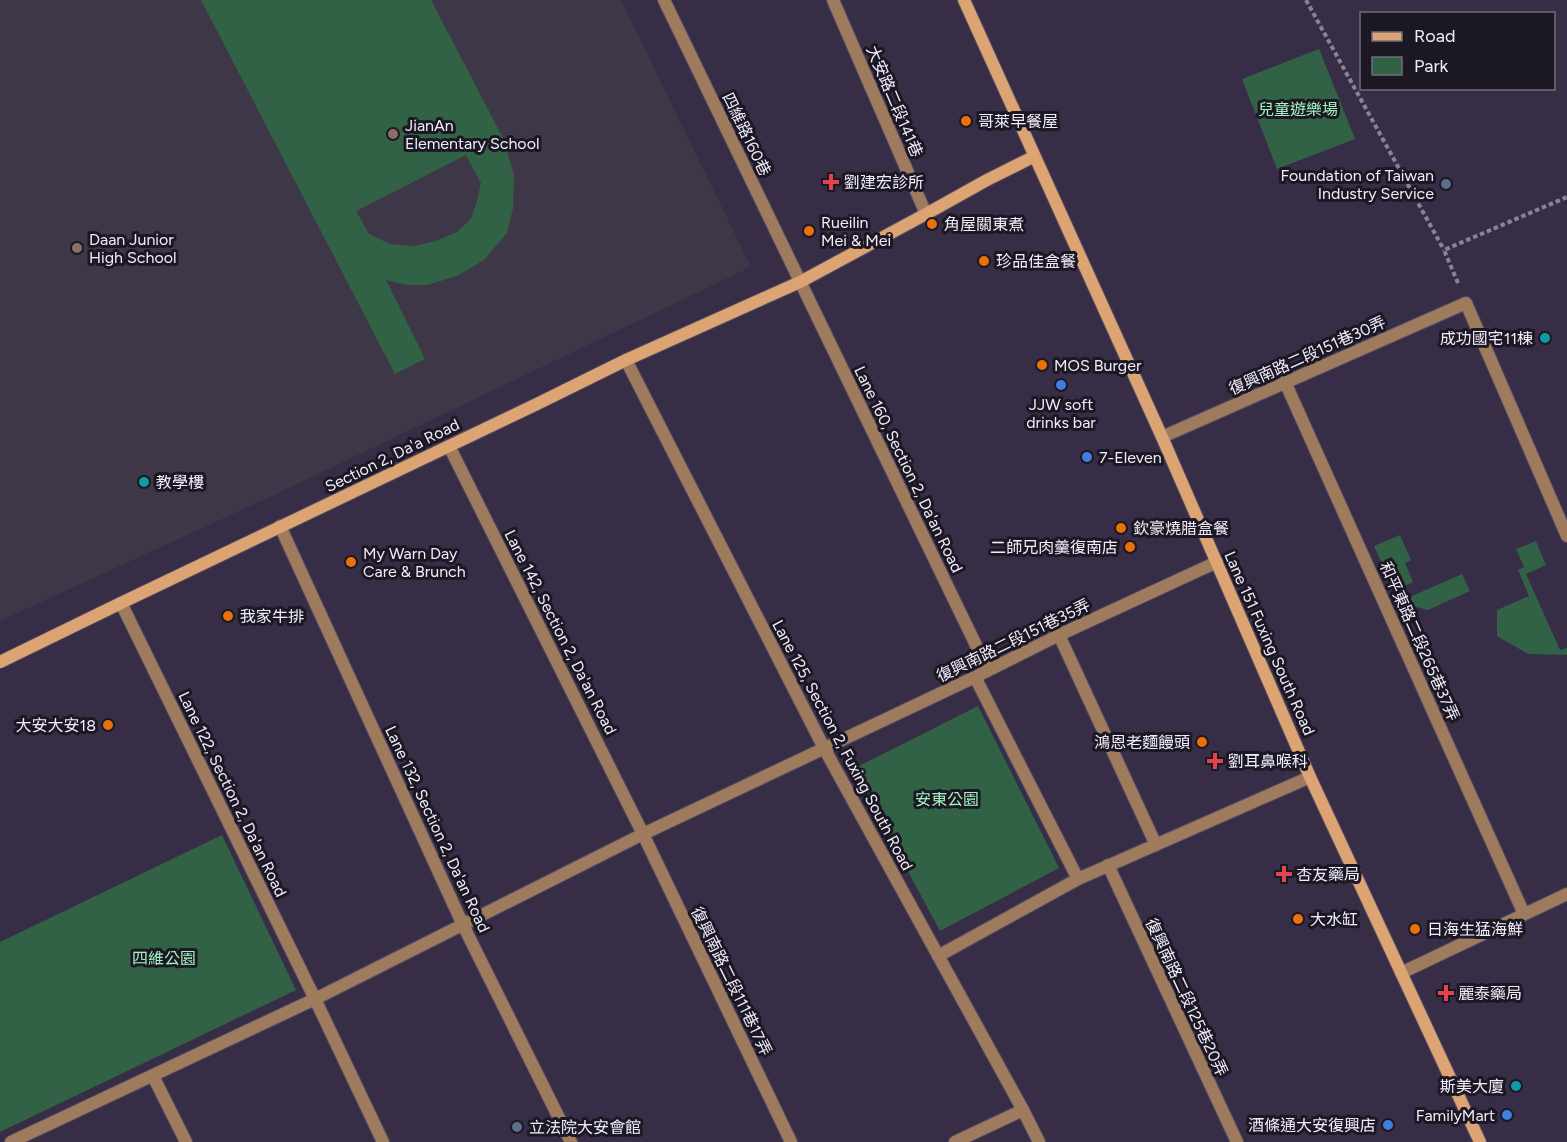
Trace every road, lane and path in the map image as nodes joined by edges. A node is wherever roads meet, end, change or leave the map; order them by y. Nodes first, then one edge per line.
1 (664, 0) edge
2 (833, 0) edge
3 (964, 0) edge
4 (1306, 0) edge
5 (1034, 156) junction
6 (1567, 197) edge
7 (926, 214) junction
8 (1444, 250) junction
9 (800, 282) junction
10 (1466, 303) junction
11 (626, 360) junction
12 (1285, 382) junction
13 (1162, 437) junction
14 (449, 446) junction
15 (280, 526) junction
16 (1567, 536) edge
17 (1217, 562) junction
18 (121, 603) junction
19 (1059, 635) junction
20 (0, 662) edge
21 (988, 670) junction
22 (975, 677) junction
23 (824, 748) junction
24 (1310, 777) junction
25 (643, 834) junction
26 (1156, 845) junction
27 (1108, 865) junction
28 (1078, 879) junction
29 (1567, 894) edge
30 (1524, 914) junction
31 (463, 925) junction
32 (938, 956) junction
33 (1401, 973) junction
34 (315, 999) junction
35 (153, 1076) junction
36 (1023, 1110) junction
37 (11, 1142) edge
38 (186, 1142) edge
39 (383, 1142) edge
40 (571, 1142) edge
41 (790, 1142) edge
42 (955, 1142) edge
43 (1039, 1142) edge
44 (1237, 1142) edge
45 (1480, 1142) edge

1 - 9 street, 四維路160巷
2 - 7 street, 大安路二段141巷
3 - 5 street, Lane 151 Fuxing South Road
4 - 8 path
5 - 7 street, Section 2, Da'a Road
5 - 13 street, Lane 151 Fuxing South Road
6 - 8 path
7 - 9 street, Section 2, Da'a Road
8 - 10 path
9 - 11 street, Section 2, Da'a Road
9 - 21 street, Lane 160, Section 2, Da'an Road
10 - 12 street, 復興南路二段151巷30弄
10 - 16 street
11 - 14 street, Section 2, Da'a Road
11 - 23 street, Lane 125, Section 2, Fuxing South Road
12 - 13 street, 復興南路二段151巷30弄
12 - 30 street, 和平東路二段265巷37弄
13 - 17 street, Lane 151 Fuxing South Road
14 - 15 street, Section 2, Da'a Road
14 - 25 street, Lane 142, Section 2, Da'an Road
15 - 18 street, Section 2, Da'a Road
15 - 31 street, Lane 132, Section 2, Da'an Road
17 - 19 street, 復興南路二段151巷35弄
17 - 24 street, Lane 151 Fuxing South Road
18 - 20 street, Section 2, Da'a Road
18 - 34 street, Lane 122, Section 2, Da'an Road
19 - 21 street, 復興南路二段151巷35弄
19 - 26 street
21 - 22 street, 復興南路二段151巷35弄
22 - 23 street, 復興南路二段151巷35弄
22 - 28 street
23 - 25 street, 復興南路二段151巷35弄
23 - 32 street, Lane 125, Section 2, Fuxing South Road
24 - 26 street
24 - 33 street, Lane 151 Fuxing South Road
25 - 31 street, 復興南路二段151巷35弄
25 - 41 street, 復興南路二段111巷17弄
26 - 27 street
27 - 28 street
27 - 44 street, 復興南路二段125巷20弄
28 - 32 street
29 - 30 street
30 - 33 street
31 - 34 street, 復興南路二段151巷35弄
31 - 40 street, Lane 132, Section 2, Da'an Road
32 - 36 street, Lane 125, Section 2, Fuxing South Road
33 - 45 street, Lane 151 Fuxing South Road
34 - 35 street, 復興南路二段151巷35弄
34 - 39 street, Lane 122, Section 2, Da'an Road
35 - 37 street, 復興南路二段151巷35弄
35 - 38 street
36 - 42 street
36 - 43 street, Lane 125, Section 2, Fuxing South Road

